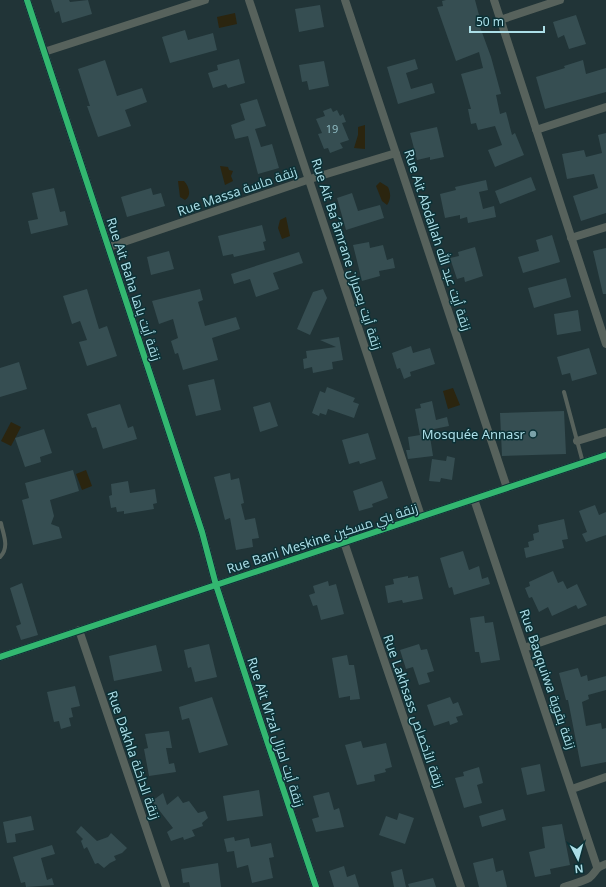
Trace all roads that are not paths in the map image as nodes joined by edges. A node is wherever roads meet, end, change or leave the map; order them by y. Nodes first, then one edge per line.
1 (27, 0) edge
2 (205, 0) edge
3 (249, 0) edge
4 (345, 0) edge
5 (494, 0) edge
6 (560, 0) edge
7 (500, 20) junction
8 (44, 52) junction
9 (606, 107) edge
10 (536, 130) junction
11 (396, 153) junction
12 (310, 179) junction
13 (606, 227) edge
14 (571, 238) junction
15 (109, 247) junction
16 (602, 316) edge
17 (606, 344) edge
18 (564, 392) dead end
19 (606, 432) edge
20 (577, 441) junction
21 (606, 455) edge
22 (583, 463) junction
23 (507, 488) junction
24 (474, 499) junction
25 (421, 516) junction
26 (1, 523) dead end
27 (344, 542) junction
28 (0, 557) edge
29 (216, 585) junction
30 (606, 620) edge
31 (80, 630) junction
32 (524, 648) junction
33 (0, 657) edge
34 (606, 777) edge
35 (572, 789) junction
36 (606, 864) edge
37 (597, 867) junction
38 (166, 887) edge
39 (316, 887) edge
40 (461, 887) edge
41 (564, 887) edge

1 - 8 street, Rue Ait Baha زنقة أيت باها
2 - 8 street
3 - 12 street, Rue Ait Ba´âmrane زنقة أيت بعمران
4 - 11 street, Rue Ait Abdallah زنقة أيت عبد الله
5 - 7 street
6 - 7 street
7 - 10 street
8 - 15 street, Rue Ait Baha زنقة أيت باها
9 - 10 street
10 - 14 street
11 - 12 street, Rue Massa زنقة ماسة
11 - 23 street, Rue Ait Abdallah زنقة أيت عبد الله
12 - 15 street, Rue Massa زنقة ماسة
12 - 25 street, Rue Ait Ba´âmrane زنقة أيت بعمران
13 - 14 street
14 - 16 street
15 - 29 street, Rue Ait Baha زنقة أيت باها
16 - 17 street
18 - 20 lane
19 - 20 street
20 - 22 lane
21 - 22 street, Rue Bani Meskine زنقة بني مسكين
22 - 23 street, Rue Bani Meskine زنقة بني مسكين
23 - 24 street, Rue Bani Meskine زنقة بني مسكين
24 - 25 street, Rue Bani Meskine زنقة بني مسكين
24 - 32 street, Rue Baqquiwa زنقة بقوية
25 - 27 street, Rue Bani Meskine زنقة بني مسكين
26 - 28 lane
27 - 29 street, Rue Bani Meskine زنقة بني مسكين
27 - 40 street, Rue Lakhsass زنقة الأخصاص
29 - 31 street, Rue Bani Meskine زنقة بني مسكين
29 - 39 street, Rue Ait M'zal زنقة أيت امزال
30 - 32 street
31 - 33 street, Rue Bani Meskine زنقة بني مسكين
31 - 38 street, Rue Dakhla زنقة الداخلة
32 - 35 street, Rue Baqquiwa زنقة بقوية
34 - 35 street
35 - 37 street, Rue Baqquiwa زنقة بقوية
36 - 37 street
37 - 41 street

